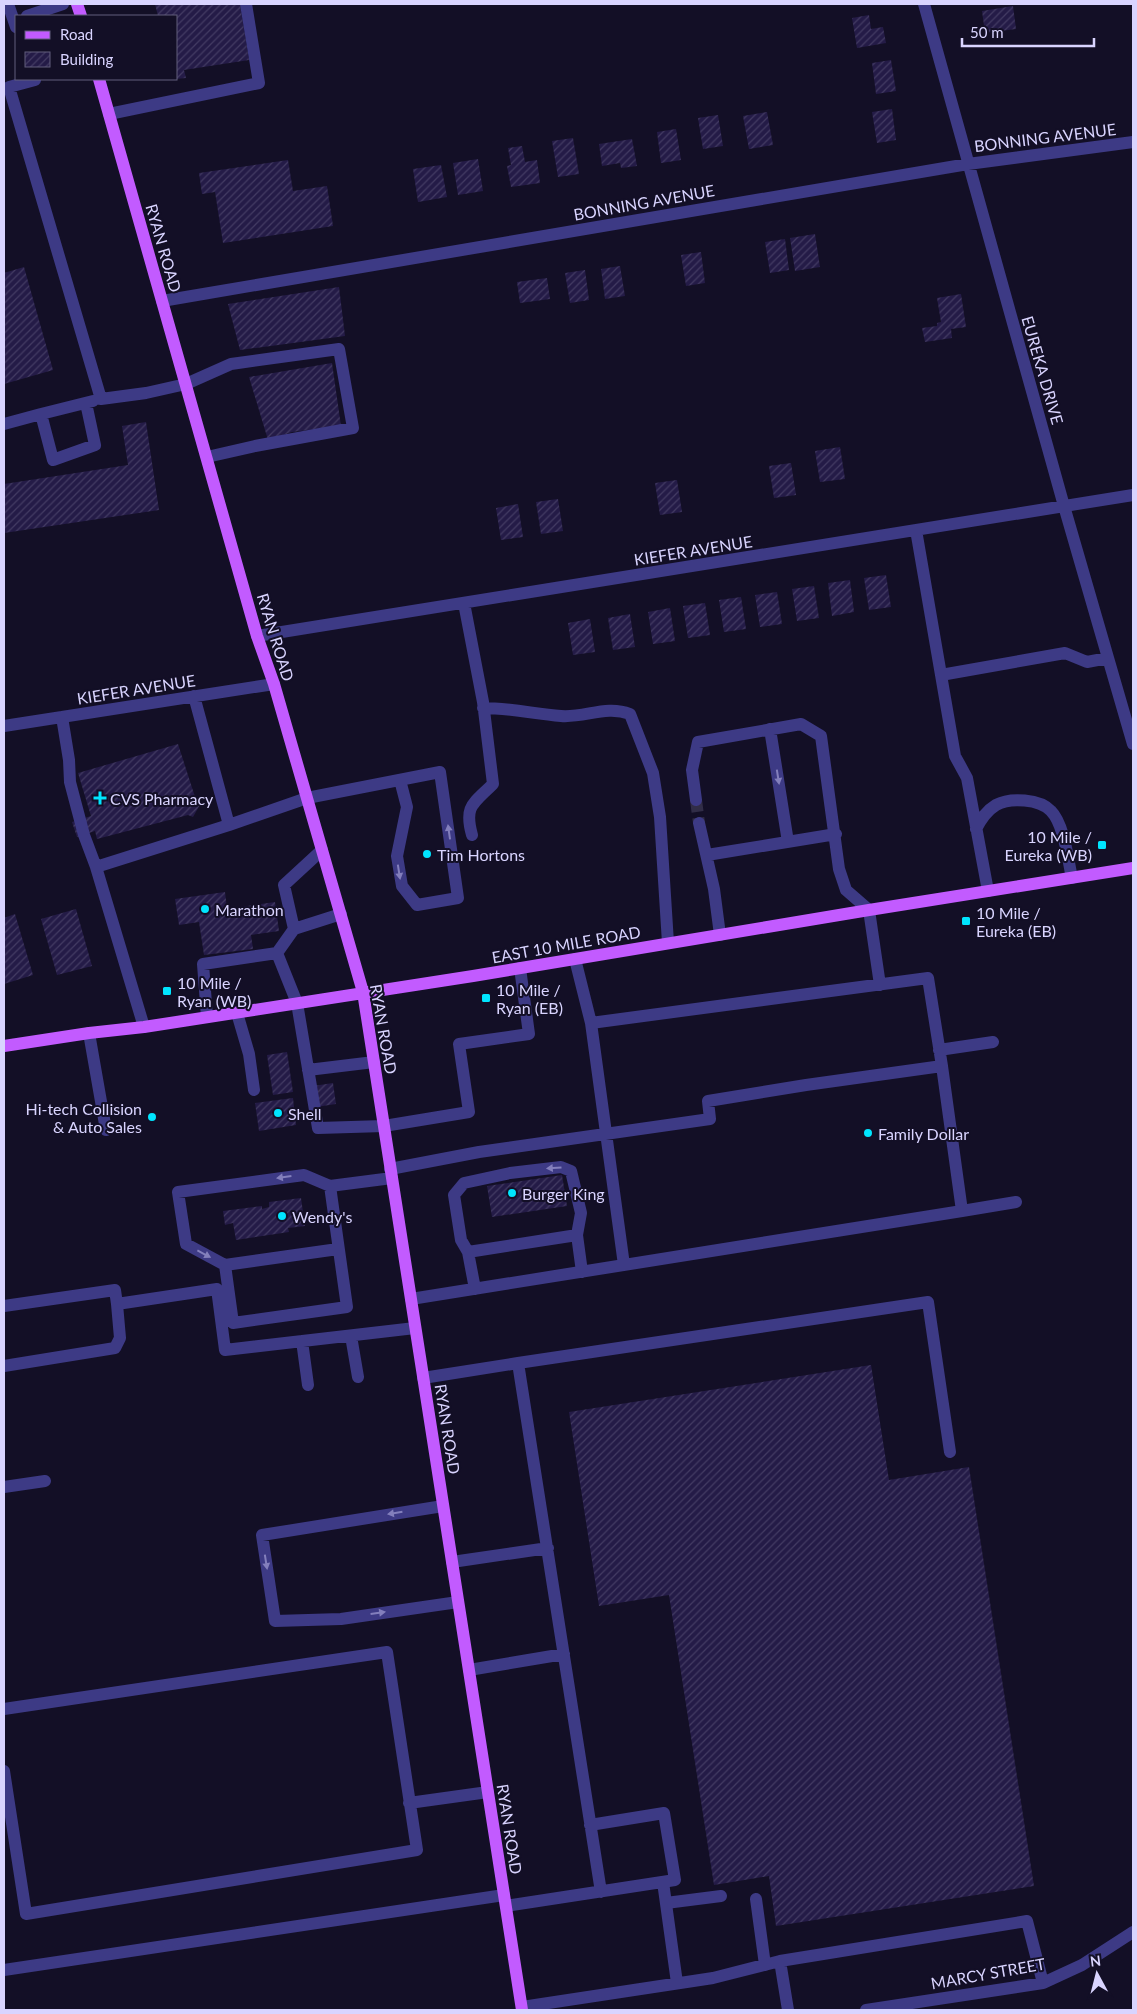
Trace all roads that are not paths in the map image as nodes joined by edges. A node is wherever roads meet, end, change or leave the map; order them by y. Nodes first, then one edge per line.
1 (8, 4) edge
2 (63, 4) edge
3 (246, 4) edge
4 (924, 4) edge
5 (29, 15) edge
6 (12, 22) edge
7 (32, 80) edge
8 (99, 80) edge
9 (6, 87) edge
10 (109, 114) junction
11 (1133, 142) edge
12 (968, 164) junction
13 (162, 301) junction
14 (186, 384) junction
15 (101, 399) junction
16 (86, 403) junction
17 (42, 414) junction
18 (4, 424) edge
19 (207, 457) junction
20 (1133, 495) edge
21 (1064, 506) junction
22 (916, 530) junction
23 (464, 603) junction
24 (257, 636) junction
25 (1108, 658) junction
26 (941, 675) junction
27 (274, 684) junction
28 (194, 696) junction
29 (483, 708) junction
30 (62, 717) junction
31 (4, 726) edge
32 (770, 729) junction
33 (1133, 744) edge
34 (400, 780) junction
35 (307, 798) junction
36 (696, 800) tunnel mouth
37 (699, 823) tunnel mouth
38 (229, 825) junction
39 (976, 829) junction
40 (836, 834) junction
41 (472, 835) dead end
42 (788, 842) junction
43 (322, 850) junction
44 (707, 855) junction
45 (96, 867) junction
46 (1133, 868) edge
47 (1072, 878) junction
48 (988, 891) junction
49 (869, 910) junction
50 (341, 914) junction
51 (294, 929) junction
52 (720, 935) junction
53 (668, 944) junction
54 (277, 953) junction
55 (574, 959) junction
56 (520, 968) junction
57 (880, 985) junction
58 (363, 992) junction
59 (297, 1003) junction
60 (237, 1013) junction
61 (207, 1017) junction
62 (591, 1023) junction
63 (144, 1027) junction
64 (90, 1032) junction
65 (993, 1042) dead end
66 (4, 1046) edge
67 (939, 1050) junction
68 (374, 1062) junction
69 (942, 1066) junction
70 (308, 1070) junction
71 (254, 1090) dead end
72 (384, 1126) junction
73 (106, 1130) dead end
74 (607, 1134) junction
75 (391, 1173) junction
76 (330, 1186) junction
77 (1016, 1202) dead end
78 (962, 1211) junction
79 (577, 1235) junction
80 (338, 1248) junction
81 (468, 1252) junction
82 (224, 1265) junction
83 (624, 1265) junction
84 (582, 1272) junction
85 (475, 1289) junction
86 (411, 1299) junction
87 (117, 1304) junction
88 (4, 1306) edge
89 (415, 1328) junction
90 (351, 1336) junction
91 (302, 1341) junction
92 (518, 1364) junction
93 (4, 1366) edge
94 (358, 1377) dead end
95 (423, 1378) junction
96 (308, 1385) dead end
97 (950, 1452) dead end
98 (45, 1481) dead end
99 (4, 1487) edge
100 (443, 1506) junction
101 (548, 1548) junction
102 (452, 1562) junction
103 (458, 1602) junction
104 (564, 1654) junction
105 (469, 1670) junction
106 (4, 1709) edge
107 (4, 1772) edge
108 (488, 1792) junction
109 (409, 1803) junction
110 (590, 1825) junction
111 (663, 1882) junction
112 (601, 1892) junction
113 (721, 1896) dead end
114 (756, 1899) dead end
115 (505, 1900) junction
116 (666, 1904) junction
117 (1133, 1932) edge
118 (780, 1961) junction
119 (765, 1965) junction
120 (4, 1970) edge
121 (677, 1983) junction
122 (1043, 1983) junction
123 (522, 2009) edge
124 (788, 2010) edge
125 (866, 2010) edge

1 - 6 street
2 - 5 street
3 - 10 street
4 - 12 street, EUREKA DRIVE
7 - 9 street
8 - 10 main road, RYAN ROAD
9 - 15 street
10 - 13 main road, RYAN ROAD
11 - 12 street, BONNING AVENUE
12 - 13 street, BONNING AVENUE
12 - 21 street, EUREKA DRIVE
13 - 14 main road, RYAN ROAD
14 - 15 street
14 - 19 main road, RYAN ROAD
14 - 19 street
15 - 16 street
16 - 17 street
16 - 17 street
17 - 18 street
19 - 24 main road, RYAN ROAD
20 - 21 street, KIEFER AVENUE
21 - 22 street, KIEFER AVENUE
21 - 25 street, EUREKA DRIVE
22 - 23 street, KIEFER AVENUE
22 - 26 street
23 - 24 street, KIEFER AVENUE
23 - 29 street
24 - 27 main road, RYAN ROAD
25 - 26 street
25 - 33 street, EUREKA DRIVE
26 - 39 street
27 - 28 street, KIEFER AVENUE
27 - 35 main road, RYAN ROAD
28 - 30 street, KIEFER AVENUE
28 - 38 street
29 - 41 street
29 - 53 street
30 - 31 street, KIEFER AVENUE
30 - 45 street
32 - 36 street
32 - 40 street
32 -> 42 street
34 -> 34 street
34 - 35 street
35 - 38 street
35 - 43 main road, RYAN ROAD
37 - 44 street
38 - 45 street
39 - 47 street
39 - 48 street
40 - 42 street
40 - 49 street
42 - 44 street
43 - 50 main road, RYAN ROAD
43 - 51 street
44 - 52 street
45 - 63 street
46 - 47 main road, EAST 10 MILE ROAD
47 - 48 main road, EAST 10 MILE ROAD
48 - 49 main road, EAST 10 MILE ROAD
49 - 52 main road, EAST 10 MILE ROAD
49 - 57 street
50 - 51 street
50 - 58 main road, RYAN ROAD
51 - 54 street
52 - 53 main road, EAST 10 MILE ROAD
53 - 55 main road, EAST 10 MILE ROAD
54 - 59 street
54 - 61 street
55 - 56 main road, EAST 10 MILE ROAD
55 - 62 street
56 - 58 main road, EAST 10 MILE ROAD
56 - 72 street
57 - 62 street
57 - 67 street
58 - 59 main road, EAST 10 MILE ROAD
58 - 68 main road, RYAN ROAD
59 - 60 main road, EAST 10 MILE ROAD
59 - 70 street
60 - 61 main road, EAST 10 MILE ROAD
60 - 71 street
61 - 63 main road, EAST 10 MILE ROAD
62 - 74 street
63 - 64 main road, EAST 10 MILE ROAD
64 - 66 main road, EAST 10 MILE ROAD
64 - 73 street
65 - 67 street
67 - 69 street
68 - 70 street
68 - 72 main road, RYAN ROAD
69 - 74 street
69 - 78 street
70 - 72 street
72 - 75 main road, RYAN ROAD
74 - 75 street
74 - 83 street
75 - 76 street
75 - 86 main road, RYAN ROAD
76 - 80 street
76 -> 82 street
77 - 78 street
78 - 83 street
79 - 81 street
79 -> 81 street
79 - 84 street
80 - 82 street
80 - 82 street
81 - 85 street
83 - 84 street
84 - 85 street
85 - 86 street
86 - 89 main road, RYAN ROAD
87 - 88 street
87 - 91 street
87 - 93 street
89 - 90 street
89 - 95 main road, RYAN ROAD
90 - 91 street
90 - 94 street
91 - 96 street
92 - 95 street
92 - 97 street
92 - 101 street
95 - 100 main road, RYAN ROAD
98 - 99 street
100 - 102 main road, RYAN ROAD
100 -> 103 street
101 - 102 street
101 - 104 street
102 - 103 main road, RYAN ROAD
103 - 105 main road, RYAN ROAD
104 - 105 street
104 - 110 street
105 - 108 main road, RYAN ROAD
106 - 109 street
107 - 109 street
108 - 109 street
108 - 115 main road, RYAN ROAD
110 - 111 street
110 - 112 street
111 - 112 street
111 - 116 street
112 - 115 street
113 - 116 street
114 - 119 street
115 - 120 street
115 - 123 main road, RYAN ROAD
116 - 121 street
117 - 122 street, MARCY STREET
118 - 119 street
118 - 122 street
118 - 124 street
119 - 121 street
121 - 123 street
122 - 125 street, MARCY STREET

